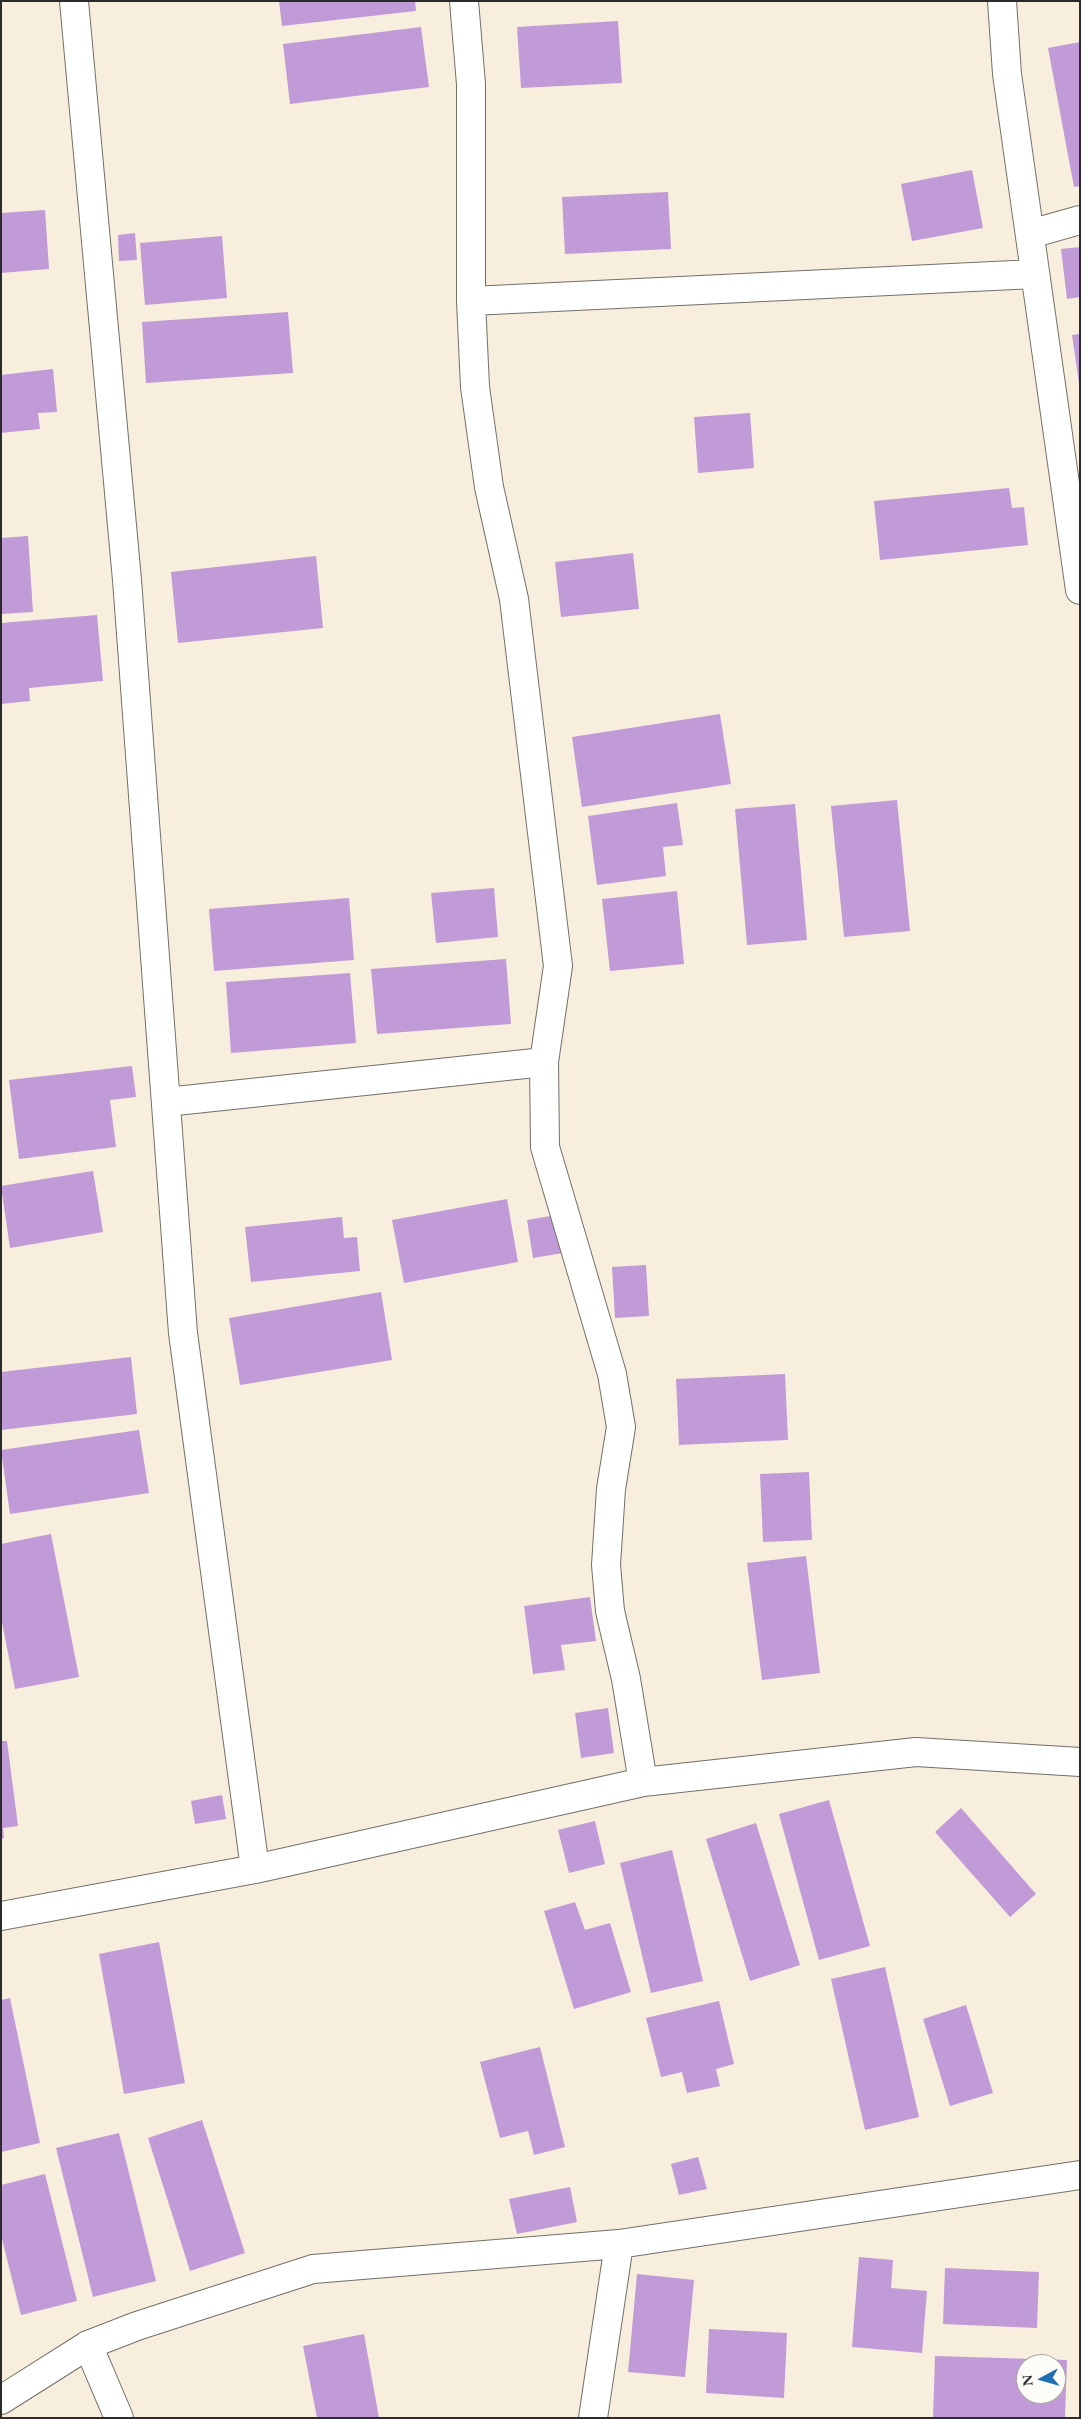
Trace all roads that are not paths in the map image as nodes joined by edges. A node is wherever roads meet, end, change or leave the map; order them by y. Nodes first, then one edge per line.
1 (74, 1) edge
2 (464, 1) edge
3 (1002, 1) edge
4 (1080, 220) edge
5 (1030, 234) junction
6 (1035, 274) junction
7 (471, 301) junction
8 (1079, 583) edge
9 (544, 1062) junction
10 (166, 1102) junction
11 (1080, 1762) edge
12 (643, 1782) junction
13 (255, 1869) junction
14 (1, 1916) edge
15 (1080, 2175) edge
16 (619, 2244) junction
17 (88, 2345) junction
18 (1, 2400) edge
19 (119, 2418) edge
20 (592, 2418) edge

1 - 10 street
2 - 7 street
3 - 5 street
4 - 5 street
5 - 6 street
6 - 7 street
6 - 8 street
7 - 9 street
9 - 10 street
9 - 12 street
10 - 13 street
11 - 12 street
12 - 13 street
13 - 14 street
15 - 16 street
16 - 17 street
16 - 20 street
17 - 18 street
17 - 19 street

